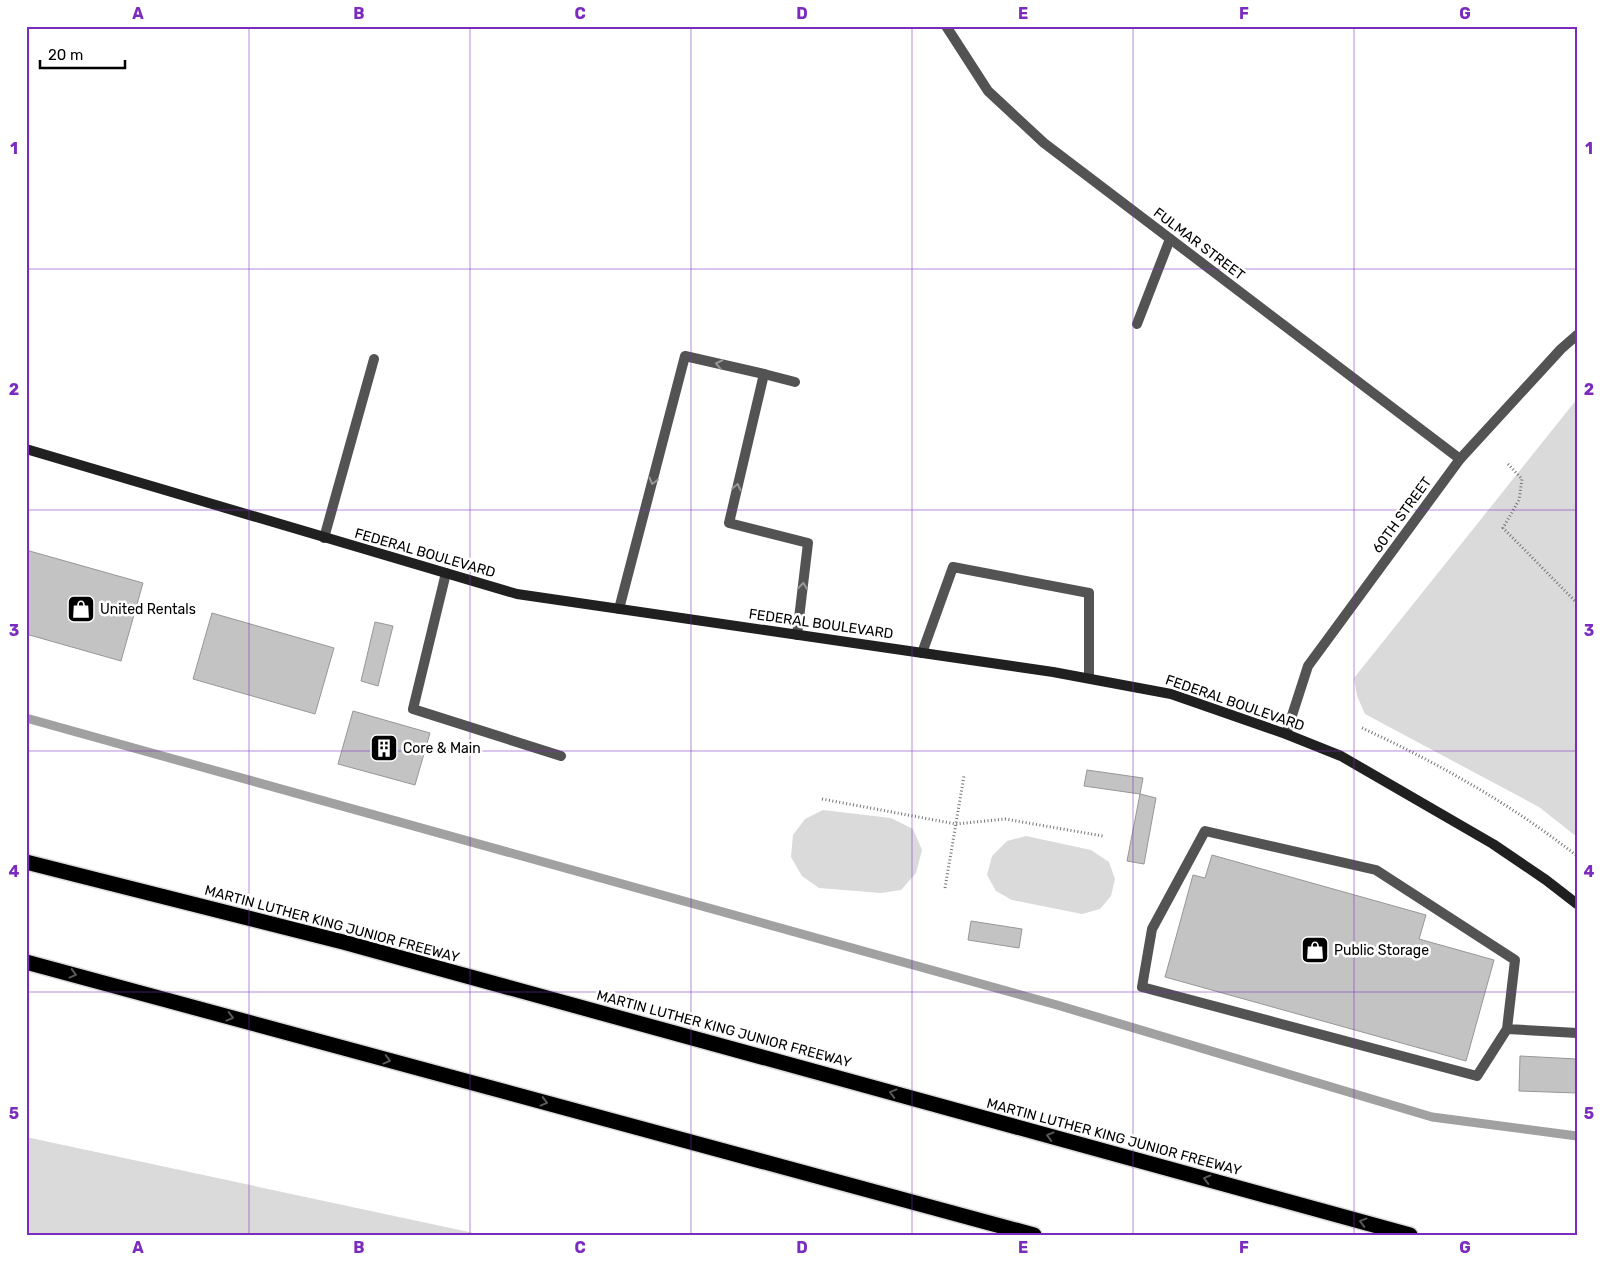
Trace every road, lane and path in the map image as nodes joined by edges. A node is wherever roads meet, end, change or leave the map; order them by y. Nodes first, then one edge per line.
1 (946, 26) edge
2 (1170, 239) junction
3 (1137, 324) dead end
4 (1577, 335) edge
5 (374, 359) dead end
6 (764, 374) junction
7 (795, 382) dead end
8 (26, 449) edge
9 (1460, 459) junction
10 (1508, 464) dead end
11 (324, 538) junction
12 (446, 573) junction
13 (1577, 603) edge
14 (619, 609) junction
15 (797, 635) junction
16 (922, 653) junction
17 (1088, 678) junction
18 (1362, 728) dead end
19 (1286, 734) junction
20 (561, 756) dead end
21 (964, 776) dead end
22 (822, 799) dead end
23 (956, 824) junction
24 (1103, 836) dead end
25 (1577, 856) edge
26 (26, 862) edge
27 (945, 888) dead end
28 (1577, 904) edge
29 (26, 962) edge
30 (1507, 1029) junction
31 (1577, 1033) edge
32 (1034, 1235) edge
33 (1410, 1235) edge

1 - 2 street, FULMAR STREET
2 - 3 street
2 - 9 street, FULMAR STREET
4 - 9 street, 60TH STREET
5 - 11 street
6 - 7 street
6 -> 14 street
15 -> 6 street
8 - 11 main road, FEDERAL BOULEVARD
9 - 19 street, 60TH STREET
10 - 13 path
11 - 12 main road, FEDERAL BOULEVARD
12 - 14 main road, FEDERAL BOULEVARD
12 - 20 street
14 - 15 main road, FEDERAL BOULEVARD
15 - 16 main road, FEDERAL BOULEVARD
16 - 17 main road, FEDERAL BOULEVARD
16 - 17 street
17 - 19 main road, FEDERAL BOULEVARD
18 - 25 path
19 - 28 main road, FEDERAL BOULEVARD
21 - 23 path
22 - 23 path
23 - 24 path
23 - 27 path
33 -> 26 highway, MARTIN LUTHER KING JUNIOR FREEWAY
29 -> 32 highway
30 - 30 street
30 - 31 street

